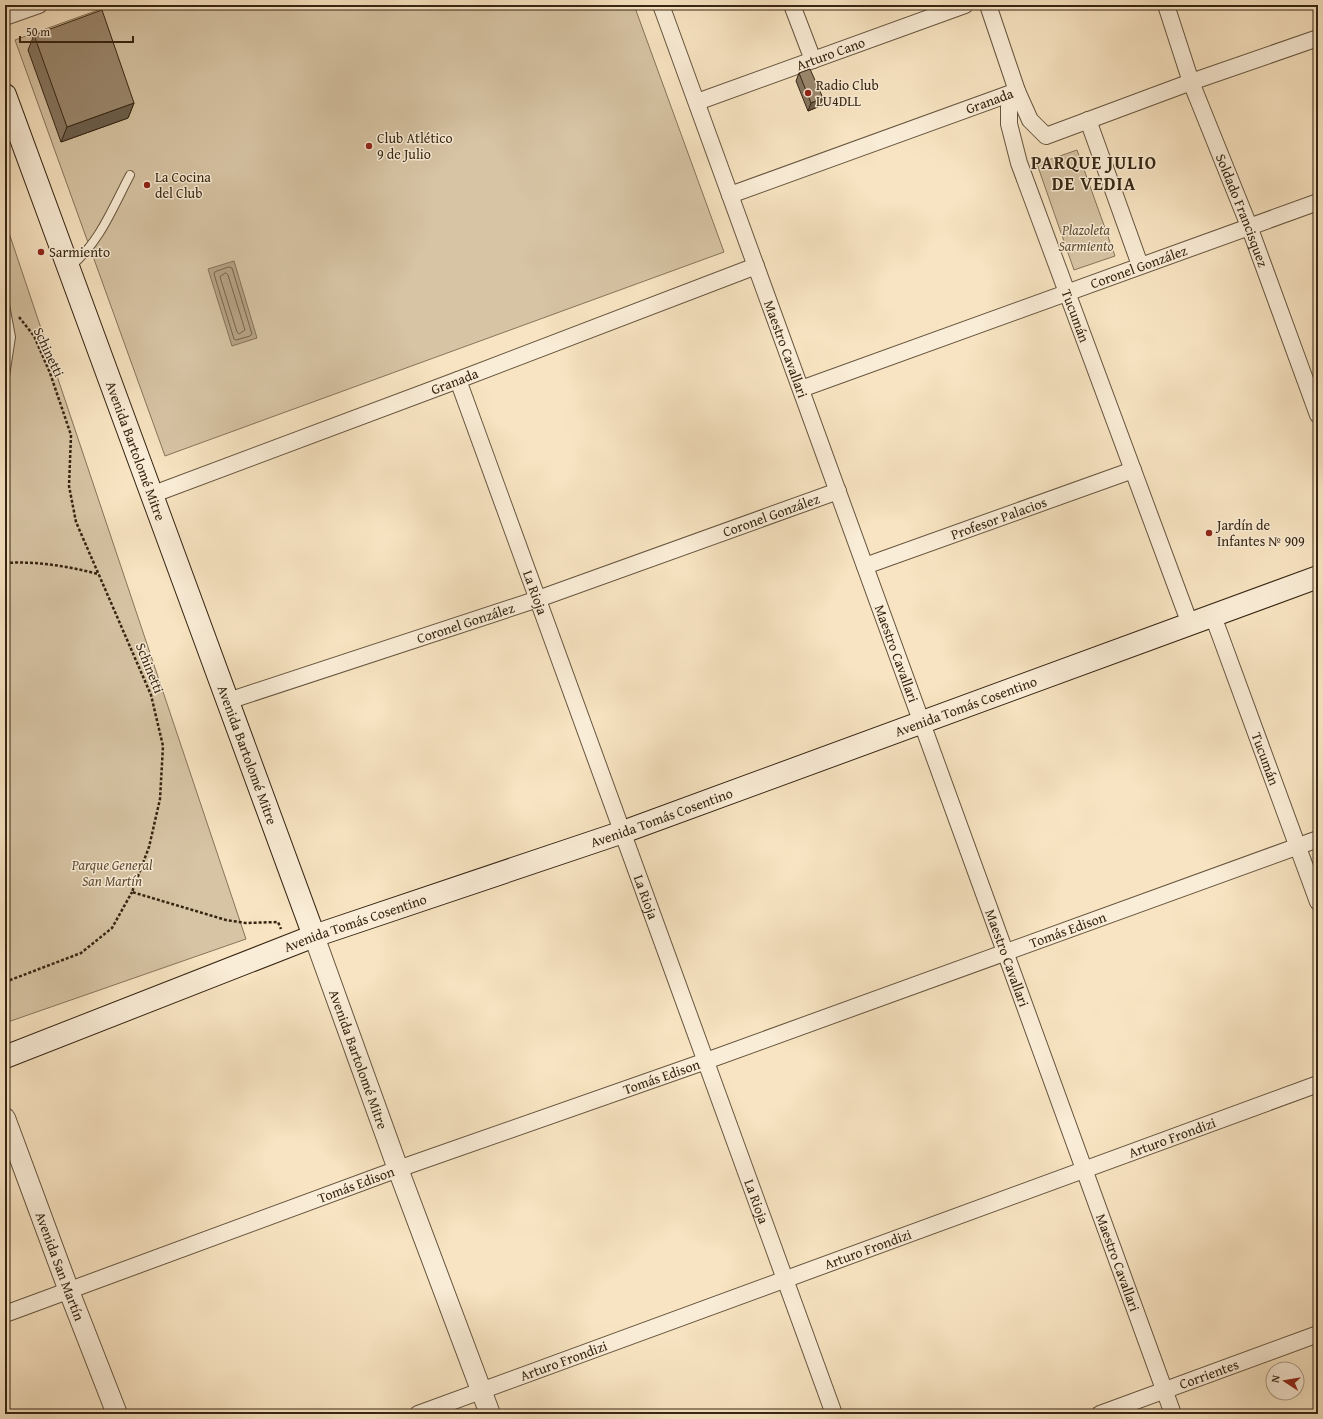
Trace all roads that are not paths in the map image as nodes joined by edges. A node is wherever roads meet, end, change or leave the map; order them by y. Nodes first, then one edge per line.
1 (39, 5) edge
2 (661, 5) edge
3 (792, 5) edge
4 (965, 5) edge
5 (988, 5) edge
6 (1166, 5) edge
7 (5, 17) edge
8 (1318, 38) edge
9 (813, 60) junction
10 (1190, 82) junction
11 (1017, 91) junction
12 (5, 95) edge
13 (697, 102) junction
14 (1088, 120) junction
15 (130, 175) dead end
16 (730, 195) junction
17 (1318, 202) edge
18 (1249, 226) junction
19 (1140, 265) junction
20 (756, 266) junction
21 (70, 268) junction
22 (1067, 292) junction
23 (5, 305) edge
24 (5, 376) edge
25 (458, 380) junction
26 (801, 389) junction
27 (1318, 415) edge
28 (1133, 470) junction
29 (838, 491) junction
30 (152, 495) junction
31 (865, 566) junction
32 (1318, 577) edge
33 (538, 599) junction
34 (1212, 616) junction
35 (1190, 624) junction
36 (228, 701) junction
37 (922, 723) junction
38 (623, 832) junction
39 (1318, 839) edge
40 (1297, 847) junction
41 (1318, 902) edge
42 (314, 936) junction
43 (1005, 952) junction
44 (5, 1057) edge
45 (706, 1061) junction
46 (1318, 1084) edge
47 (5, 1118) edge
48 (398, 1169) junction
49 (1084, 1170) junction
50 (785, 1279) junction
51 (69, 1291) junction
52 (5, 1314) edge
53 (1318, 1334) edge
54 (1164, 1390) junction
55 (481, 1391) junction
56 (117, 1414) edge
57 (418, 1414) edge
58 (490, 1414) edge
59 (834, 1414) edge
60 (1100, 1414) edge
61 (1173, 1414) edge

1 - 7 street
2 - 13 street, Maestro Cavallari
3 - 9 street
4 - 9 street, Arturo Cano
5 - 11 street
6 - 10 street, Soldado Francisquez
8 - 10 street, Granada
9 - 13 street, Arturo Cano
10 - 14 street, Granada
10 - 18 street, Soldado Francisquez
11 - 14 street, Granada
11 - 16 street, Granada
11 - 22 street, Tucumán
12 - 21 main road, Avenida Bartolomé Mitre
13 - 16 street, Maestro Cavallari
14 - 19 street
15 - 21 lane
16 - 20 street, Maestro Cavallari
17 - 18 street, Coronel González
18 - 19 street, Coronel González
18 - 27 street, Soldado Francisquez
19 - 22 street, Coronel González
20 - 25 street, Granada
20 - 26 street, Maestro Cavallari
21 - 30 main road, Avenida Bartolomé Mitre
22 - 26 street, Coronel González
22 - 28 street, Tucumán
23 - 24 lane
25 - 30 street, Granada
25 - 33 street, La Rioja
26 - 29 street, Maestro Cavallari
28 - 31 street, Profesor Palacios
28 - 35 street, Tucumán
29 - 31 street, Maestro Cavallari
29 - 33 street, Coronel González
30 - 36 main road, Avenida Bartolomé Mitre
31 - 37 street, Maestro Cavallari
32 - 34 main road, Avenida Tomás Cosentino
33 - 36 street, Coronel González
33 - 38 street, La Rioja
34 - 35 main road, Avenida Tomás Cosentino
34 - 40 street, Tucumán
35 - 37 main road, Avenida Tomás Cosentino
36 - 42 main road, Avenida Bartolomé Mitre
37 - 38 main road, Avenida Tomás Cosentino
37 - 43 street, Maestro Cavallari
38 - 42 main road, Avenida Tomás Cosentino
38 - 45 street, La Rioja
39 - 40 street, Tomás Edison
40 - 41 street, Tucumán
40 - 43 street, Tomás Edison
42 - 44 main road, Avenida Tomás Cosentino
42 - 48 street, Avenida Bartolomé Mitre
43 - 45 street, Tomás Edison
43 - 49 street, Maestro Cavallari
45 - 48 street, Tomás Edison
45 - 50 street, La Rioja
46 - 49 street, Arturo Frondizi
47 - 51 street, Avenida San Martín
48 - 51 street, Tomás Edison
48 - 55 street, Avenida Bartolomé Mitre
49 - 50 street, Arturo Frondizi
49 - 54 street, Maestro Cavallari
50 - 55 street, Arturo Frondizi
50 - 59 street, La Rioja
51 - 52 street, Tomás Edison
51 - 56 street, Avenida San Martín
53 - 54 street, Corrientes
54 - 60 street, Corrientes
54 - 61 street, Maestro Cavallari
55 - 57 street, Arturo Frondizi
55 - 58 street, Avenida Bartolomé Mitre

